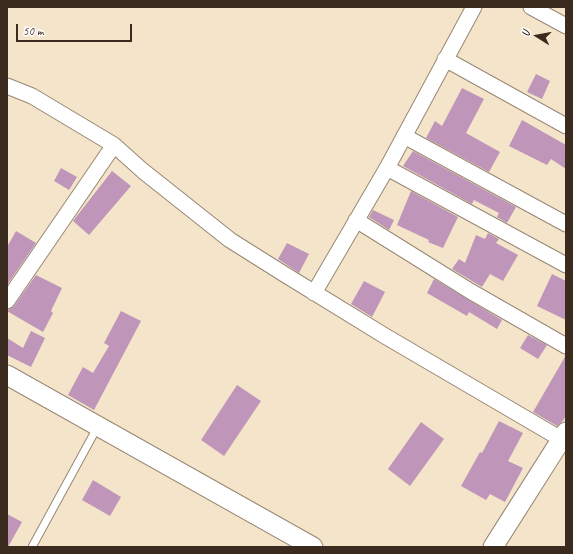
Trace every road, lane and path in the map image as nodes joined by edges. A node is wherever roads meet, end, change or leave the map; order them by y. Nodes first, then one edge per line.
1 (474, 7) edge
2 (531, 7) edge
3 (566, 26) edge
4 (445, 58) junction
5 (7, 86) edge
6 (566, 126) edge
7 (404, 136) junction
8 (114, 145) junction
9 (387, 168) junction
10 (356, 220) junction
11 (566, 224) edge
12 (566, 265) edge
13 (314, 293) junction
14 (7, 301) edge
15 (566, 346) edge
16 (7, 375) edge
17 (98, 426) junction
18 (564, 436) edge
19 (32, 547) edge
20 (313, 547) edge
21 (493, 547) edge

1 - 4 street
2 - 3 street
4 - 6 street
4 - 7 street
5 - 8 street
7 - 9 street
7 - 11 street
8 - 13 street
8 - 14 street
9 - 10 street
9 - 12 street
10 - 13 street
10 - 15 street
13 - 18 street
16 - 17 street
17 - 19 lane
17 - 20 street
18 - 21 street

